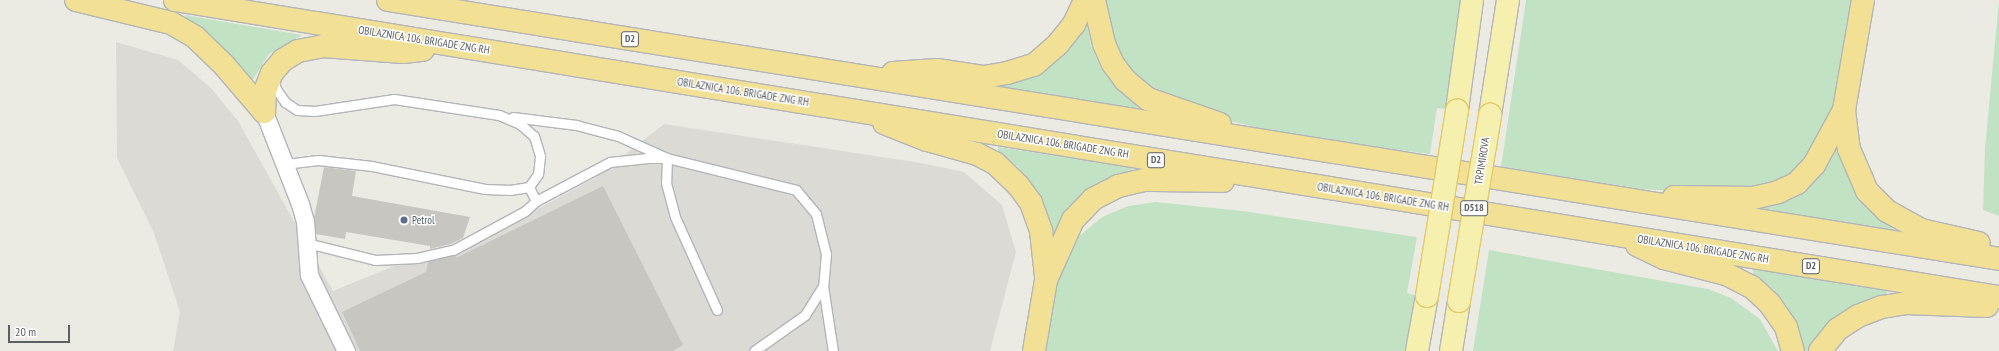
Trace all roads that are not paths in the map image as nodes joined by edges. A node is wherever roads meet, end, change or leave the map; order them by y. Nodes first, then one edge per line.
1 (76, 0) edge
2 (175, 0) edge
3 (388, 0) edge
4 (1085, 0) edge
5 (1094, 0) edge
6 (1472, 0) edge
7 (1508, 0) edge
8 (1863, 0) edge
9 (460, 46) junction
10 (272, 73) junction
11 (872, 78) junction
12 (1844, 110) junction
13 (864, 111) junction
14 (264, 112) junction
15 (499, 115) junction
16 (1256, 140) junction
17 (667, 158) junction
18 (286, 164) junction
19 (1257, 176) junction
20 (528, 187) junction
21 (536, 201) junction
22 (1633, 201) junction
23 (1622, 235) junction
24 (307, 243) junction
25 (1999, 252) edge
26 (1999, 259) edge
27 (1046, 280) junction
28 (823, 286) junction
29 (1999, 297) edge
30 (1999, 304) edge
31 (717, 310) dead end
32 (346, 351) edge
33 (754, 351) edge
34 (833, 351) edge
35 (1034, 351) edge
36 (1417, 351) edge
37 (1451, 351) edge
38 (1793, 351) edge
39 (1820, 351) edge

1 - 14 highway
2 - 9 highway, OBILAZNICA 106. BRIGADE ZNG RH / D2
3 - 11 highway, D2
4 - 11 highway
5 - 16 highway
6 - 36 main road, bridge
7 - 37 main road, TRPIMIROVA / D518, bridge
8 - 12 highway
9 - 10 highway
9 - 13 highway, OBILAZNICA 106. BRIGADE ZNG RH / D2
10 - 14 highway
10 - 15 lane
11 - 16 highway, D2
12 - 22 highway
12 - 25 highway
13 - 19 highway, OBILAZNICA 106. BRIGADE ZNG RH / D2
13 - 27 highway
14 - 18 street
15 - 17 lane
15 - 20 lane
16 - 22 highway, D2
17 - 21 lane
17 - 28 lane
17 - 31 lane
18 - 20 lane
18 - 24 street
19 - 23 highway, OBILAZNICA 106. BRIGADE ZNG RH / D2
19 - 27 highway
20 - 21 lane
21 - 24 lane
22 - 26 highway, D2
23 - 29 highway, OBILAZNICA 106. BRIGADE ZNG RH / D2
23 - 38 highway
24 - 32 street
27 - 35 highway
28 - 33 lane
28 - 34 lane
30 - 39 highway

